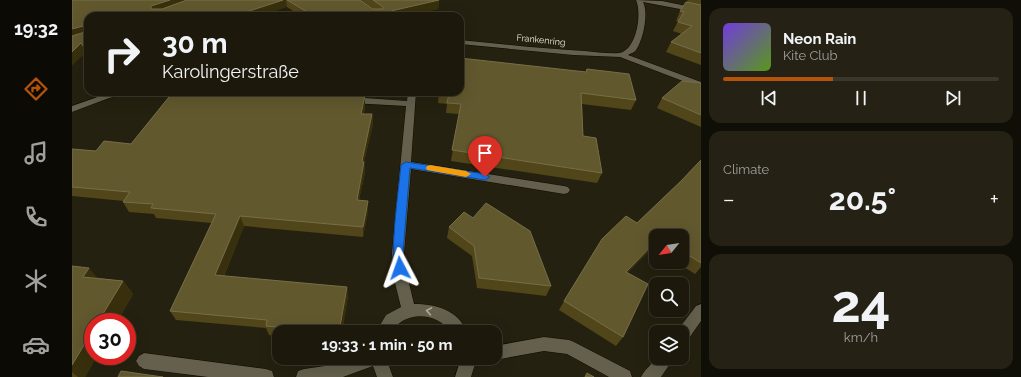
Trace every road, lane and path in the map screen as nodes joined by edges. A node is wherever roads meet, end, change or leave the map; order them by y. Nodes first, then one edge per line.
1 (639, 0) edge
2 (701, 11) edge
3 (464, 42) edge
4 (621, 55) junction
5 (701, 85) edge
6 (106, 96) edge
7 (412, 96) edge
8 (340, 99) edge
9 (411, 104) junction
10 (72, 109) edge
11 (406, 165) junction
12 (564, 190) dead end
13 (409, 310) junction
14 (701, 310) edge
15 (387, 325) edge
16 (455, 325) edge
17 (689, 326) edge
18 (502, 352) edge
19 (144, 361) dead end
20 (355, 365) edge
21 (379, 365) edge
22 (467, 365) edge
23 (661, 365) edge
24 (266, 377) edge
25 (304, 377) edge
26 (385, 377) edge
27 (463, 377) edge
28 (624, 377) edge
29 (649, 377) edge

1 - 2 street
1 - 4 street
3 - 4 street, Frankenring
4 - 5 street, Frankenring
6 - 10 street
7 - 9 street
8 - 9 street
9 - 11 street
11 - 12 street
11 - 13 street
13 - 15 street
16 -> 13 street
14 - 17 street
18 - 28 street
19 - 24 street
20 - 25 street
21 - 26 street
22 - 27 street
23 - 29 street

